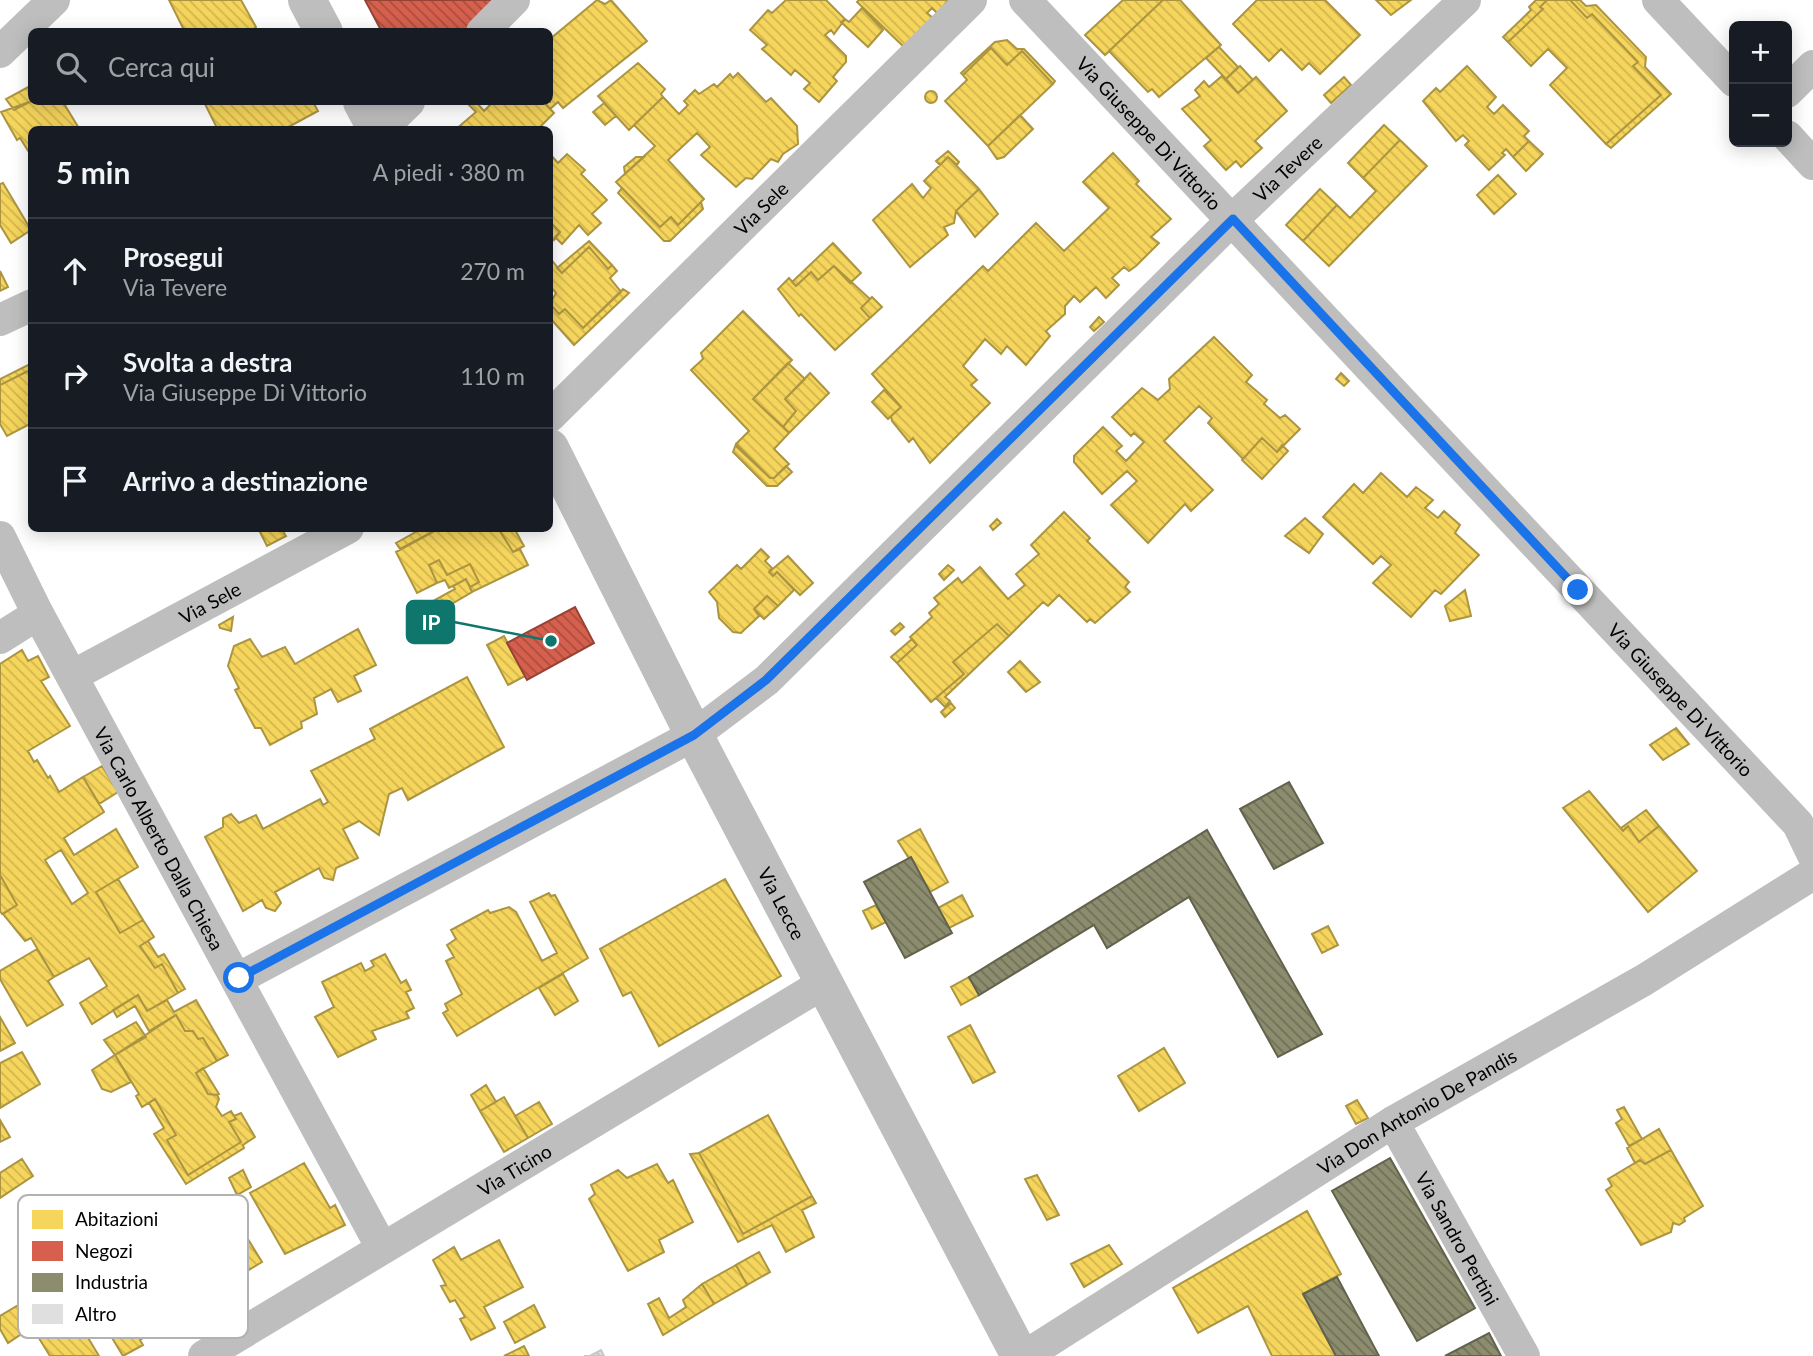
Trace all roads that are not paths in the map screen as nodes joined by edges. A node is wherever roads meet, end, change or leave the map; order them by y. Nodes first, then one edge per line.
1 (54, 0) edge
2 (307, 0) edge
3 (514, 0) edge
4 (971, 0) edge
5 (1025, 0) edge
6 (1465, 0) edge
7 (1658, 0) edge
8 (322, 28) edge
9 (486, 28) edge
10 (0, 52) edge
11 (1813, 66) edge
12 (1729, 75) edge
13 (1792, 87) edge
14 (364, 105) edge
15 (406, 105) edge
16 (377, 126) edge
17 (383, 126) edge
18 (1792, 141) edge
19 (1813, 164) edge
20 (1233, 219) junction
21 (28, 306) edge
22 (0, 320) edge
23 (553, 413) edge
24 (553, 454) edge
25 (341, 532) edge
26 (0, 537) edge
27 (38, 614) junction
28 (0, 638) edge
29 (72, 676) junction
30 (694, 735) junction
31 (1813, 855) edge
32 (1813, 874) edge
33 (239, 978) junction
34 (824, 984) junction
35 (1393, 1122) junction
36 (382, 1248) junction
37 (248, 1329) edge
38 (234, 1338) edge
39 (204, 1356) edge
40 (1023, 1356) edge
41 (1524, 1356) edge

1 - 10 street
2 - 8 street
3 - 9 street
4 - 23 street, Via Sele
5 - 20 street, Via Giuseppe Di Vittorio
6 - 20 street, Via Tevere
7 - 12 street
11 - 13 street
14 - 16 street
15 - 17 street
18 - 19 street
20 - 30 street, Via Tevere
20 - 31 street, Via Giuseppe Di Vittorio
21 - 22 street
24 - 30 street, Via Lecce
25 - 29 street, Via Sele
26 - 27 street, Via Carlo Alberto Dalla Chiesa
27 - 28 street
27 - 29 street, Via Carlo Alberto Dalla Chiesa
29 - 33 street, Via Carlo Alberto Dalla Chiesa
30 - 33 street, Via Tevere
30 - 34 street, Via Lecce
32 - 35 street, Via Don Antonio De Pandis
33 - 36 street, Via Carlo Alberto Dalla Chiesa
34 - 36 street, Via Ticino
34 - 40 street, Via Lecce
35 - 40 street, Via Don Antonio De Pandis
35 - 41 street, Via Sandro Pertini
36 - 37 street, Via Ticino
38 - 39 street, Via Ticino

